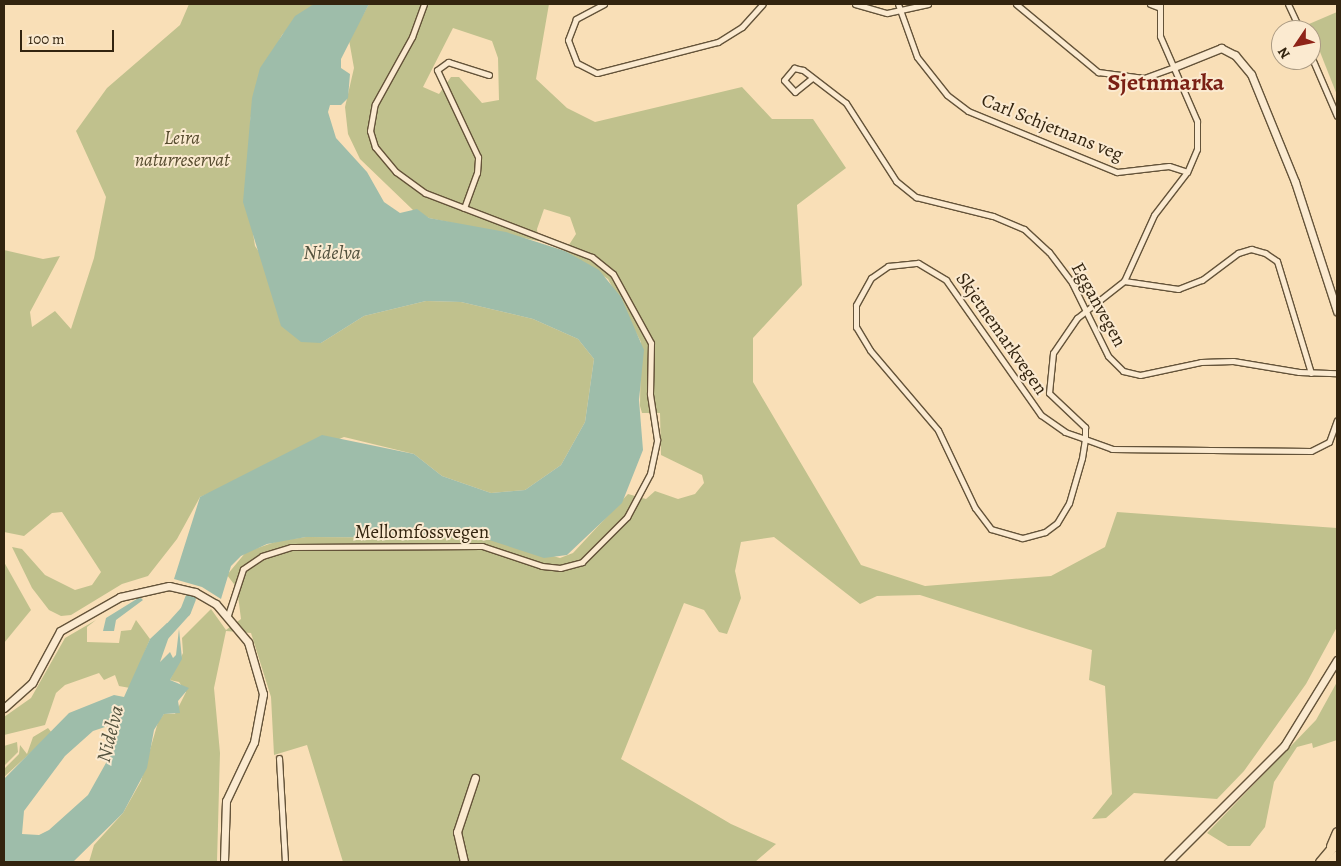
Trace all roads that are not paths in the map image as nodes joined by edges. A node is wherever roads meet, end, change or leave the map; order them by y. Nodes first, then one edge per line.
1 (424, 4) edge
2 (604, 4) edge
3 (763, 4) edge
4 (855, 4) edge
5 (898, 4) edge
6 (928, 4) edge
7 (1016, 4) edge
8 (1150, 4) edge
9 (1288, 4) edge
10 (1159, 6) edge
11 (899, 10) junction
12 (1295, 20) edge
13 (1174, 67) junction
14 (1317, 70) edge
15 (489, 75) dead end
16 (812, 78) junction
17 (1337, 116) edge
18 (1187, 172) junction
19 (464, 208) junction
20 (1124, 281) junction
21 (1087, 311) junction
22 (1337, 311) edge
23 (1337, 373) edge
24 (1311, 374) junction
25 (1337, 420) edge
26 (1085, 439) junction
27 (228, 615) junction
28 (1337, 660) edge
29 (4, 708) edge
30 (279, 758) dead end
31 (475, 778) dead end
32 (1337, 832) edge
33 (1337, 842) edge
34 (1333, 854) edge
35 (224, 862) edge
36 (284, 862) edge
37 (464, 862) edge
38 (1168, 862) edge
39 (1320, 862) edge
40 (1331, 862) edge

1 - 19 street, Mellomfossvegen
2 - 3 street
4 - 11 street
5 - 11 street, Carl Schjetnans veg
6 - 11 street
7 - 13 street
8 - 10 street
9 - 12 street
10 - 13 street
11 - 18 street, Carl Schjetnans veg
13 - 18 street
13 - 22 street
14 - 17 street
15 - 19 street
16 - 16 street, Egganvegen
16 - 21 street, Egganvegen
18 - 20 street
19 - 27 street, Mellomfossvegen
20 - 21 street
20 - 24 street
21 - 24 street, Egganvegen
21 - 26 street
23 - 24 street, Egganvegen
25 - 26 street, Skjetnemarkvegen
26 - 26 street, Skjetnemarkvegen
27 - 29 street
27 - 35 street
28 - 38 street
30 - 36 street
31 - 37 street
32 - 34 highway
33 - 34 highway
34 - 39 highway
34 - 40 highway

